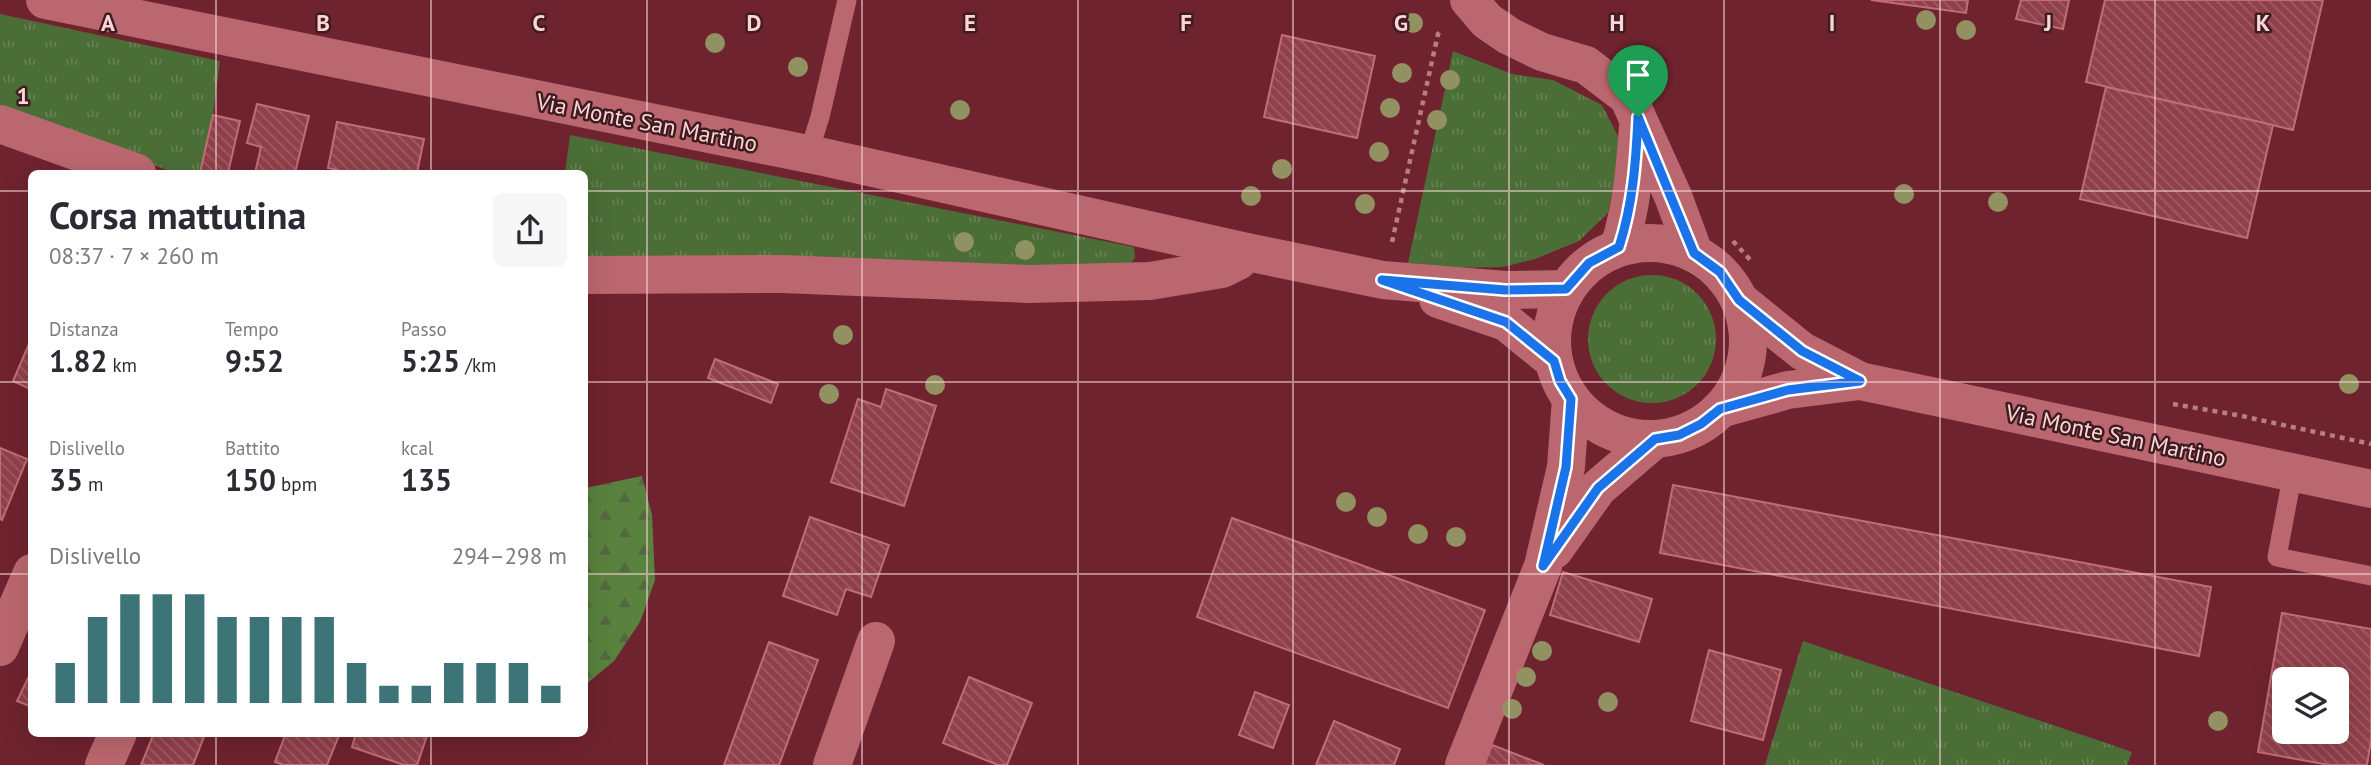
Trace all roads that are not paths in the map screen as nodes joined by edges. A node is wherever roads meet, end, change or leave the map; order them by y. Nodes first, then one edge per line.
1 (45, 0) edge
2 (847, 0) edge
3 (1457, 13) edge
4 (1638, 117) junction
5 (0, 124) edge
6 (808, 155) junction
7 (129, 170) edge
8 (1619, 247) junction
9 (1247, 252) junction
10 (1694, 253) junction
11 (588, 275) edge
12 (1382, 280) junction
13 (1749, 286) junction
14 (1566, 289) junction
15 (1554, 361) junction
16 (1860, 381) junction
17 (1571, 399) junction
18 (1720, 409) junction
19 (1655, 439) junction
20 (2293, 472) junction
21 (2371, 489) edge
22 (1543, 566) junction
23 (2371, 576) edge
24 (28, 582) edge
25 (876, 641) dead end
26 (0, 647) edge
27 (116, 737) edge
28 (104, 765) edge
29 (832, 765) edge
30 (1464, 765) edge

1 - 6 street, Via Monte San Martino
2 - 6 lane
3 - 4 street
4 - 8 street
4 - 10 street
5 - 7 street
6 - 9 street, Via Monte San Martino
8 - 10 street
8 - 14 street
9 - 11 street
9 - 12 street, Via Monte San Martino
10 - 13 street
12 - 14 street, Via Monte San Martino
12 - 15 street, Via Monte San Martino
13 - 16 street, Via Monte San Martino
13 - 18 street
14 - 15 street
15 - 17 street
16 - 18 street, Via Monte San Martino
16 - 20 street, Via Monte San Martino
17 - 19 street
17 - 22 street
18 - 19 street
19 - 22 street
20 - 21 street, Via Monte San Martino
20 - 23 lane
22 - 30 street
24 - 26 street
25 - 29 street
27 - 28 street

